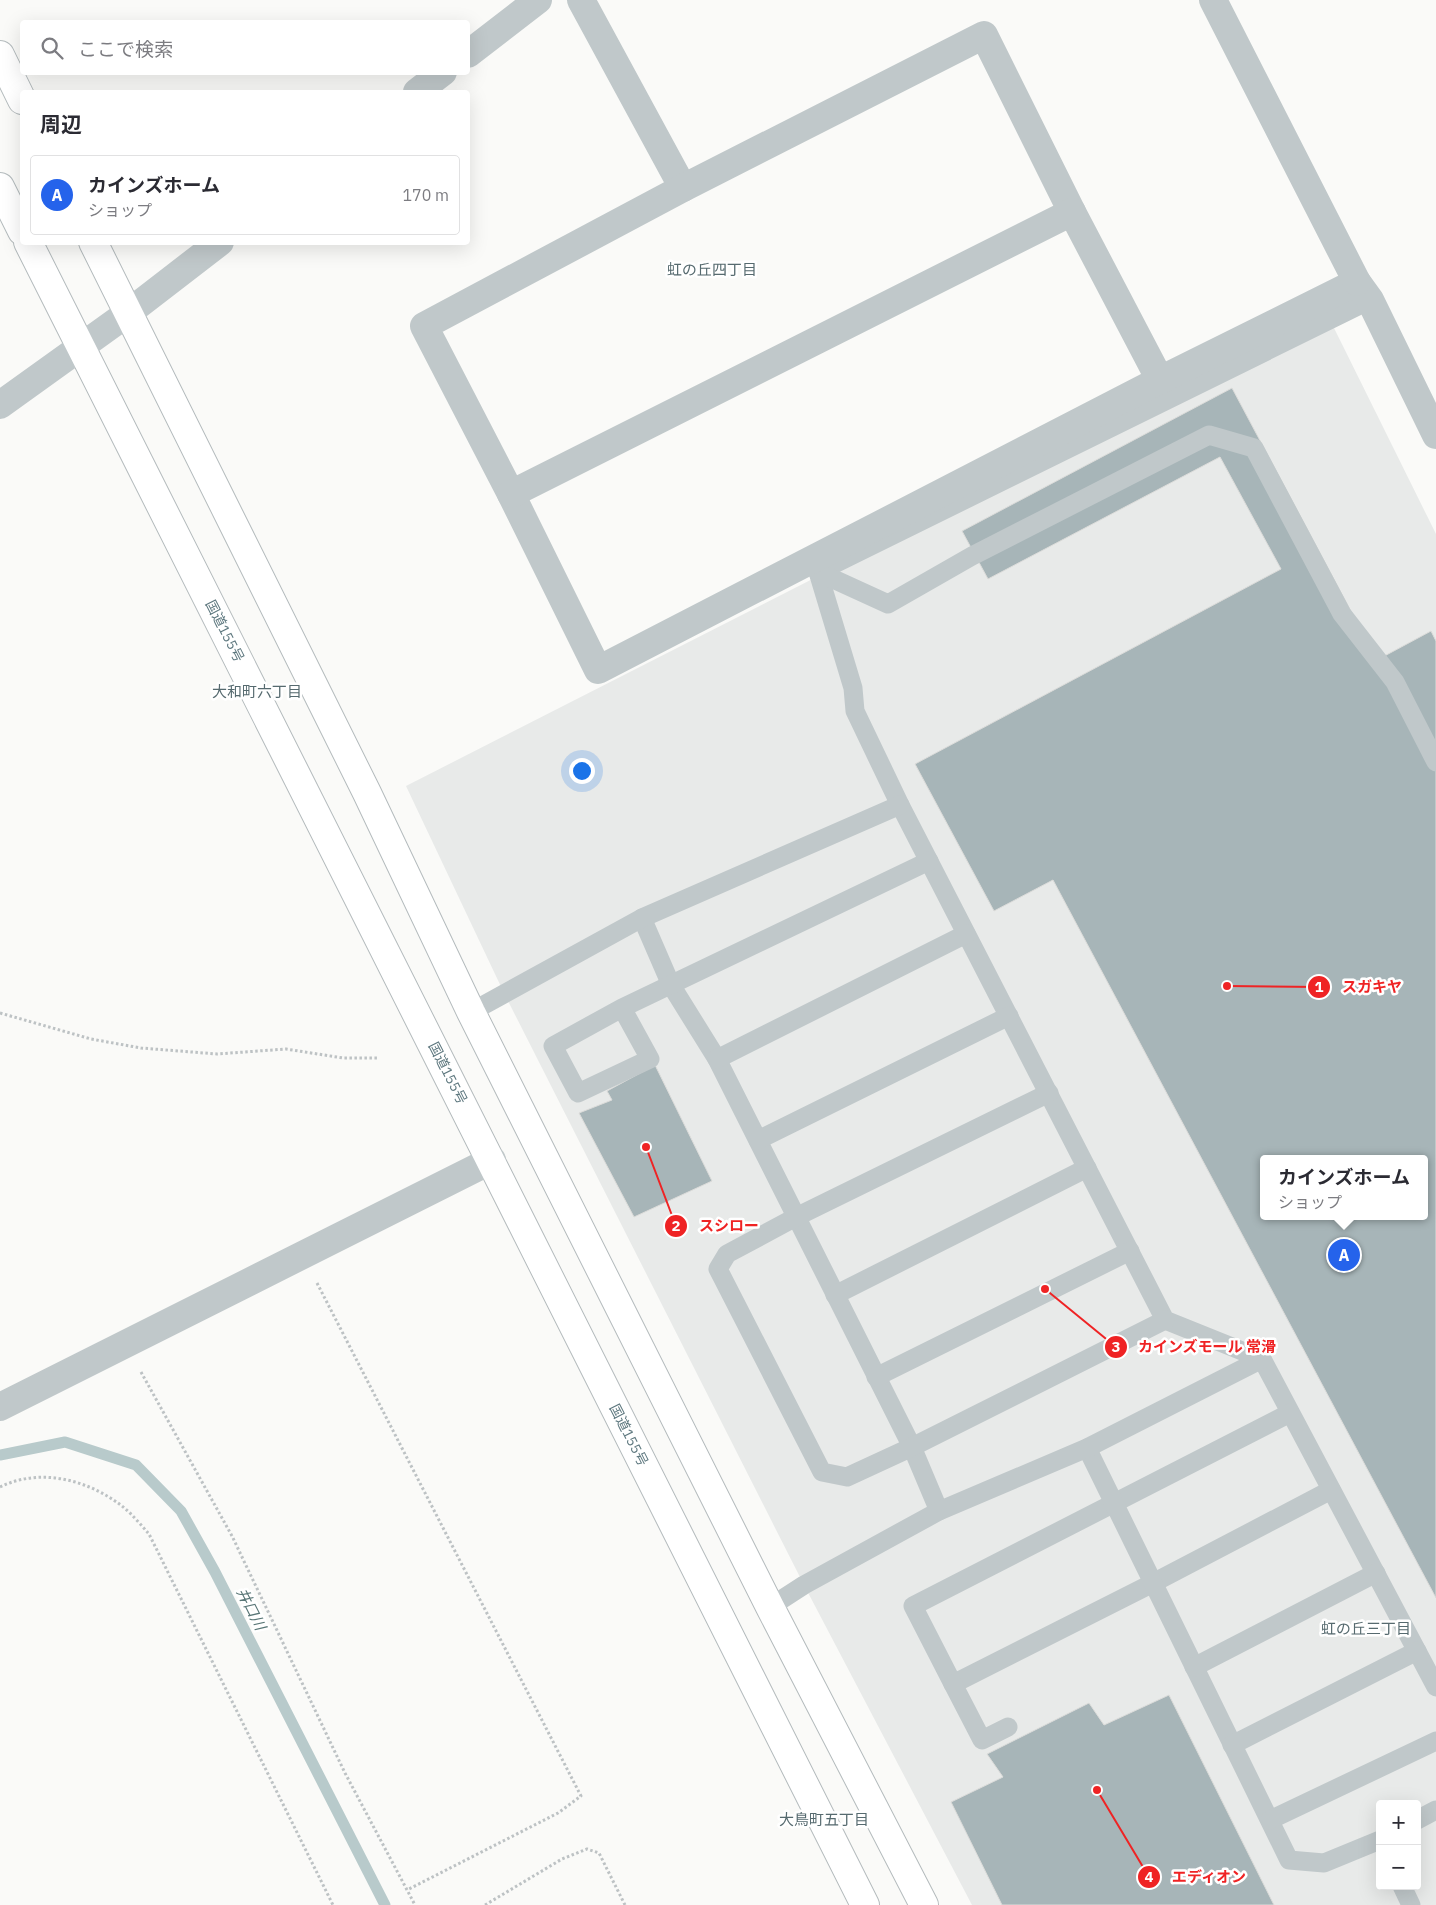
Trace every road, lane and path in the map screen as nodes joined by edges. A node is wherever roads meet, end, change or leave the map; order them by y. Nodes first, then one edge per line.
1 (538, 0) edge
2 (581, 0) edge
3 (1213, 0) edge
4 (470, 52) edge
5 (0, 55) edge
6 (439, 75) edge
7 (420, 90) edge
8 (20, 96) edge
9 (0, 187) edge
10 (683, 188) junction
11 (1072, 212) junction
12 (20, 227) edge
13 (30, 245) edge
14 (94, 245) edge
15 (216, 245) edge
16 (1364, 291) junction
17 (128, 313) junction
18 (82, 346) junction
19 (1160, 380) junction
20 (0, 405) edge
21 (1436, 435) edge
22 (511, 494) junction
23 (818, 572) junction
24 (1436, 762) edge
25 (900, 805) junction
26 (929, 861) junction
27 (642, 918) junction
28 (966, 934) junction
29 (671, 985) junction
30 (622, 1008) junction
31 (471, 1012) junction
32 (0, 1013) edge
33 (1009, 1016) junction
34 (379, 1058) dead end
35 (717, 1059) junction
36 (1049, 1093) junction
37 (758, 1140) junction
38 (492, 1160) junction
39 (1087, 1168) junction
40 (796, 1216) junction
41 (1130, 1251) junction
42 (303, 1255) junction
43 (835, 1296) junction
44 (1165, 1320) junction
45 (127, 1343) junction
46 (1262, 1359) junction
47 (876, 1377) junction
48 (0, 1407) edge
49 (1290, 1413) junction
50 (912, 1447) junction
51 (1087, 1448) junction
52 (0, 1487) edge
53 (1331, 1490) junction
54 (1114, 1503) junction
55 (939, 1511) junction
56 (1376, 1573) junction
57 (1154, 1583) junction
58 (770, 1607) junction
59 (1417, 1651) junction
60 (1194, 1667) junction
61 (953, 1684) junction
62 (1436, 1687) edge
63 (1008, 1727) dead end
64 (1436, 1740) edge
65 (1232, 1745) junction
66 (1436, 1810) edge
67 (1421, 1818) edge
68 (1270, 1820) junction
69 (1376, 1842) edge
70 (407, 1890) junction
71 (1404, 1890) edge
72 (333, 1905) edge
73 (415, 1905) edge
74 (485, 1905) edge
75 (625, 1905) edge
76 (865, 1905) edge
77 (924, 1905) edge
78 (1411, 1905) edge

1 - 4 street
2 - 10 street
3 - 16 street
5 - 8 highway
6 - 7 street
9 - 12 highway
10 - 11 street
10 - 22 street
11 - 19 street
11 - 22 street
13 - 18 highway, 国道155号
14 - 17 highway
15 - 17 street
16 - 19 street
16 - 21 street
16 - 23 lane
17 - 18 street
17 - 31 highway
18 - 20 street
18 - 38 highway, 国道155号
19 - 22 street
23 - 24 lane
23 - 25 lane
25 - 26 lane
25 - 27 lane
26 - 28 lane
26 - 29 lane
27 - 29 lane
27 - 31 lane
28 - 33 lane
28 - 35 lane
29 - 30 lane
29 - 35 lane
30 - 30 lane
31 - 58 highway
32 - 34 path
33 - 36 lane
33 - 37 lane
35 - 37 lane
36 - 39 lane
36 - 40 lane
37 - 40 lane
38 - 42 street
38 - 76 highway, 国道155号
39 - 41 lane
39 - 43 lane
40 - 43 lane
40 - 50 lane
41 - 44 lane
41 - 47 lane
42 - 45 street
42 - 70 path
43 - 47 lane
44 - 46 lane
44 - 50 lane
45 - 48 street
45 - 70 path
46 - 49 lane
46 - 51 lane
47 - 50 lane
49 - 53 lane
49 - 54 lane
50 - 55 lane
51 - 54 lane
51 - 55 lane
52 - 72 path
53 - 56 lane
53 - 57 lane
54 - 57 lane
54 - 61 lane
55 - 58 lane
56 - 59 lane
56 - 60 lane
57 - 60 lane
57 - 61 lane
58 - 77 highway
59 - 62 lane
59 - 65 lane
60 - 65 lane
61 - 63 lane
64 - 68 lane
65 - 68 lane
66 - 67 lane
68 - 69 lane
70 - 73 path
71 - 78 lane
74 - 75 path

